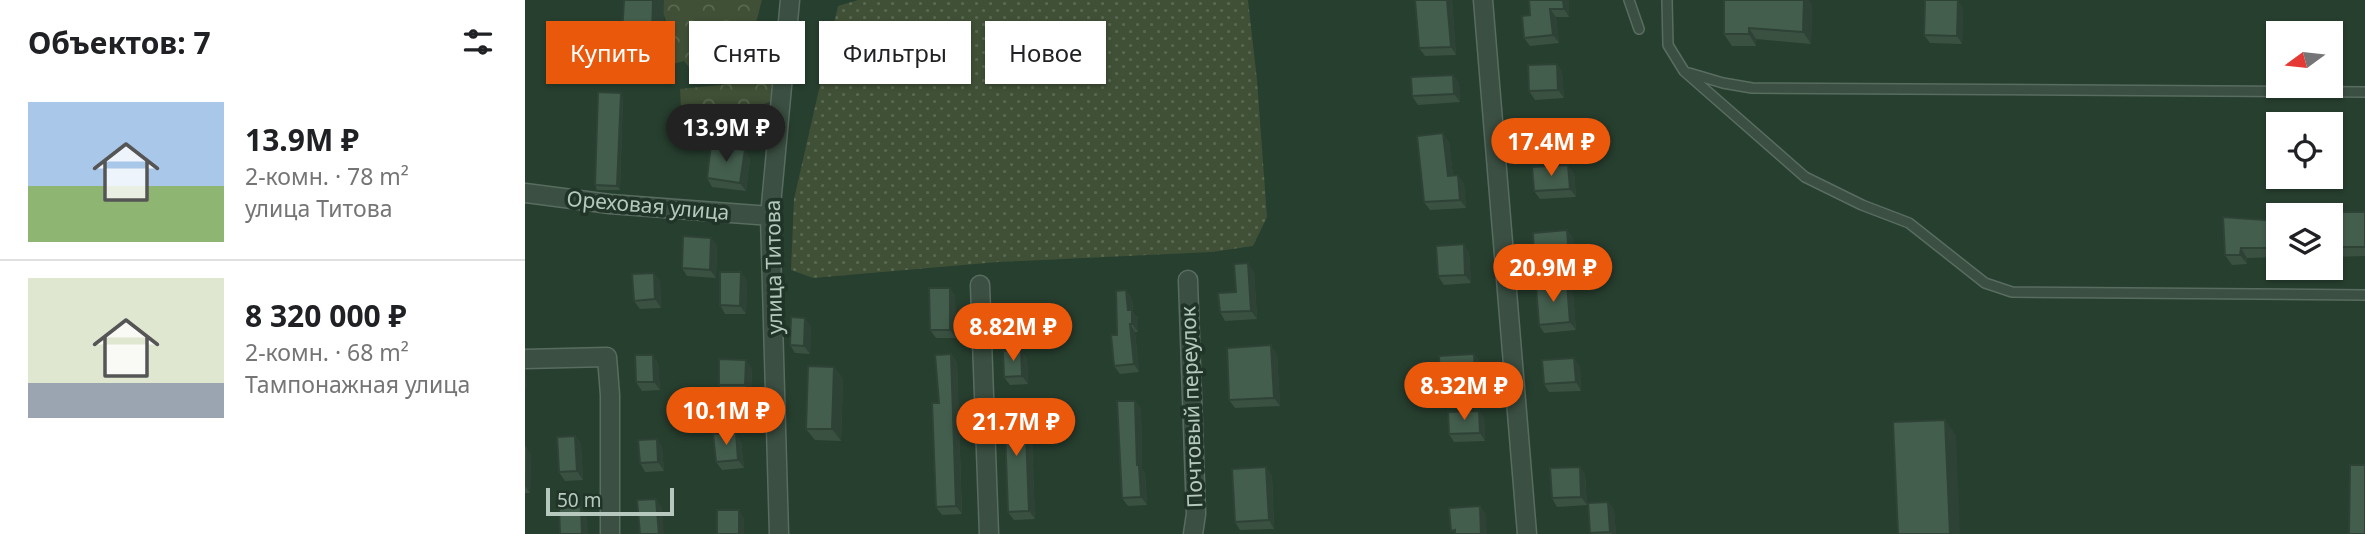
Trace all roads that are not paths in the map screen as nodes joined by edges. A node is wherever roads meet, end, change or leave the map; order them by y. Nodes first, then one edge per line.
1 (790, 0) edge
2 (1483, 0) edge
3 (1629, 0) edge
4 (1667, 0) edge
5 (1639, 29) dead end
6 (1685, 71) junction
7 (2365, 92) edge
8 (525, 193) edge
9 (770, 216) junction
10 (1188, 280) dead end
11 (980, 285) dead end
12 (2365, 295) edge
13 (525, 359) edge
14 (610, 534) edge
15 (779, 534) edge
16 (989, 534) edge
17 (1193, 534) edge
18 (1527, 534) edge

1 - 9 street, улица Титова
2 - 18 street
3 - 5 lane
4 - 6 lane
6 - 7 lane
6 - 12 lane
8 - 9 street, Ореховая улица
9 - 15 street, улица Титова
10 - 17 street, Почтовый переулок
11 - 16 street
13 - 14 street

